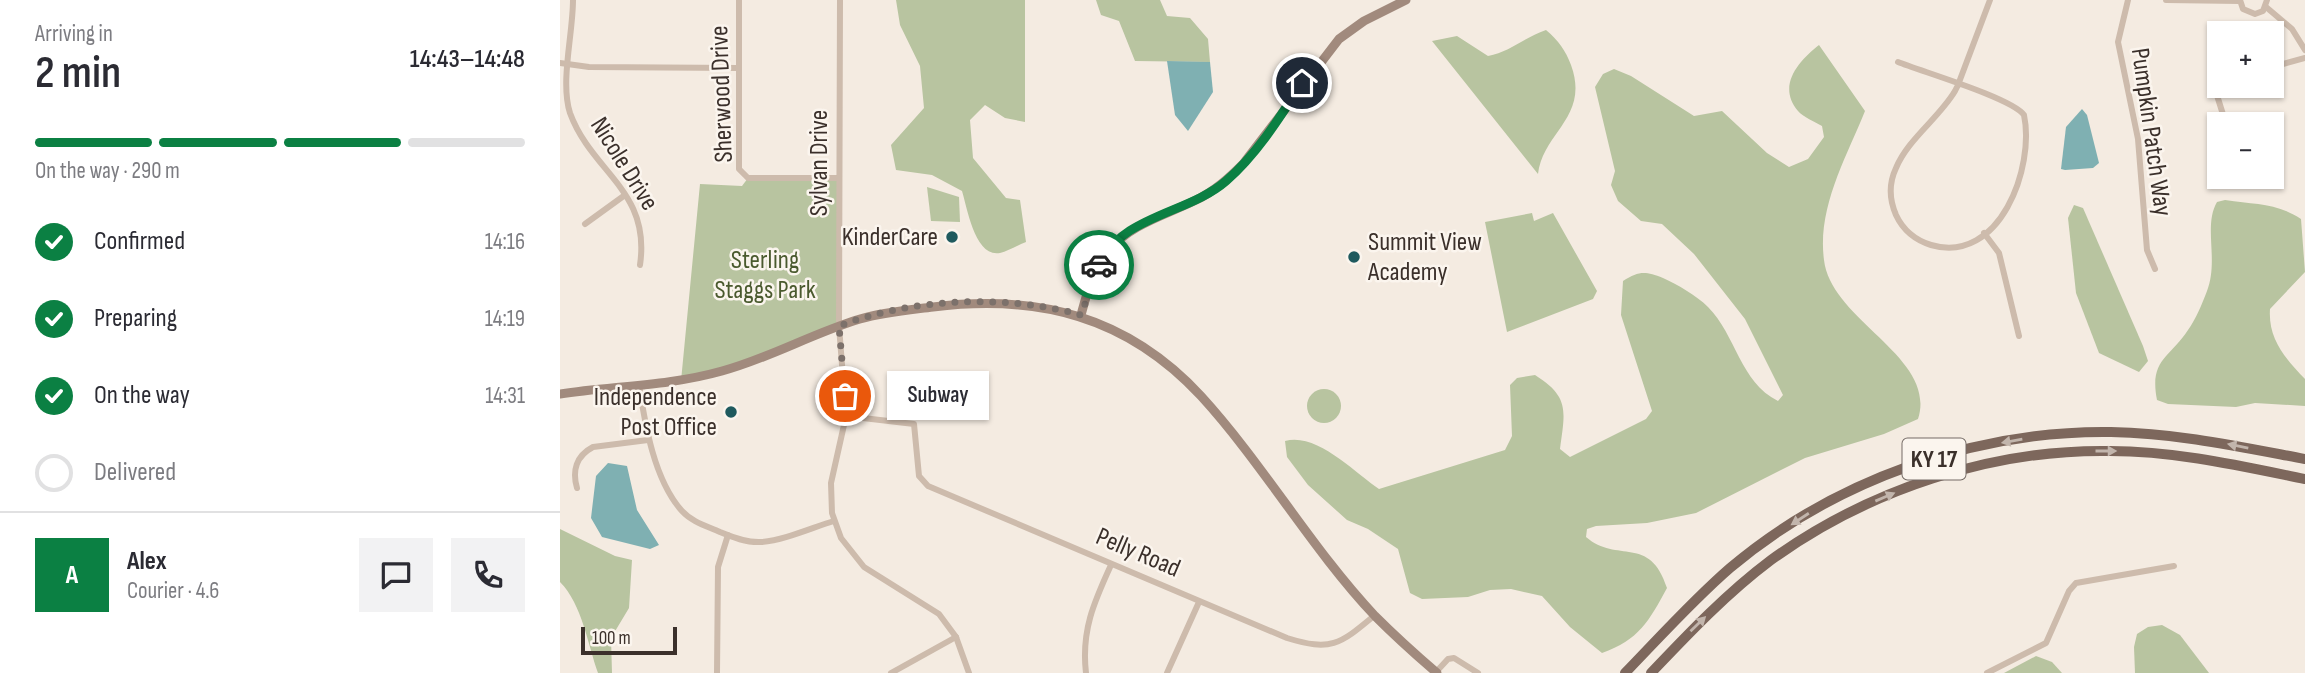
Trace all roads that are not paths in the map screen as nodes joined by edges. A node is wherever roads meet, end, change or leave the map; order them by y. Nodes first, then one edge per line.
1 (573, 0) edge
2 (739, 0) edge
3 (840, 0) edge
4 (1406, 0) edge
5 (1990, 0) edge
6 (2128, 0) edge
7 (2166, 0) edge
8 (2240, 0) edge
9 (2267, 3) edge
10 (2305, 50) edge
11 (2305, 58) edge
12 (1898, 62) dead end
13 (564, 64) edge
14 (2284, 64) edge
15 (738, 68) junction
16 (1958, 85) junction
17 (838, 178) junction
18 (625, 195) junction
19 (585, 224) dead end
20 (1984, 233) junction
21 (640, 265) dead end
22 (2155, 269) dead end
23 (1081, 315) junction
24 (839, 326) junction
25 (2019, 336) dead end
26 (639, 385) junction
27 (560, 394) edge
28 (846, 416) junction
29 (648, 440) junction
30 (2305, 459) edge
31 (2305, 479) edge
32 (577, 488) dead end
33 (834, 521) junction
34 (728, 536) junction
35 (1111, 565) junction
36 (2174, 566) dead end
37 (1199, 601) junction
38 (1375, 615) junction
39 (956, 637) junction
40 (717, 673) edge
41 (891, 673) edge
42 (969, 673) edge
43 (1086, 673) edge
44 (1167, 673) edge
45 (1437, 673) edge
46 (1478, 673) edge
47 (1625, 673) edge
48 (1651, 673) edge
49 (1987, 673) edge

1 - 13 street, Nicole Drive
2 - 15 street, Sherwood Drive
3 - 17 street, Sylvan Drive
4 - 23 main road
5 - 16 street
6 - 22 street, Pumpkin Patch Way
7 - 8 street
8 - 9 street
9 - 10 street
11 - 14 street
12 - 16 street
13 - 15 street
13 - 18 street, Nicole Drive
15 - 17 street, Sherwood Drive
16 - 20 street
16 - 20 street
17 - 24 street, Sylvan Drive
18 - 19 street
18 - 21 street, Nicole Drive
20 - 25 street
23 - 24 main road
23 - 38 main road
24 - 26 main road
24 - 28 street, Sylvan Drive
26 - 27 main road
26 - 29 street
28 - 33 street, Sylvan Drive
28 - 35 street, Pelly Road
29 - 32 street
29 - 34 street
30 -> 47 main road, KY 17
48 -> 31 main road, KY 17
33 - 34 street
33 - 39 street
34 - 40 street
35 - 37 street, Pelly Road
35 - 43 street
36 - 49 street
37 - 38 street, Pelly Road
37 - 44 street
38 - 45 main road
39 - 41 street
39 - 42 street
45 - 46 street

